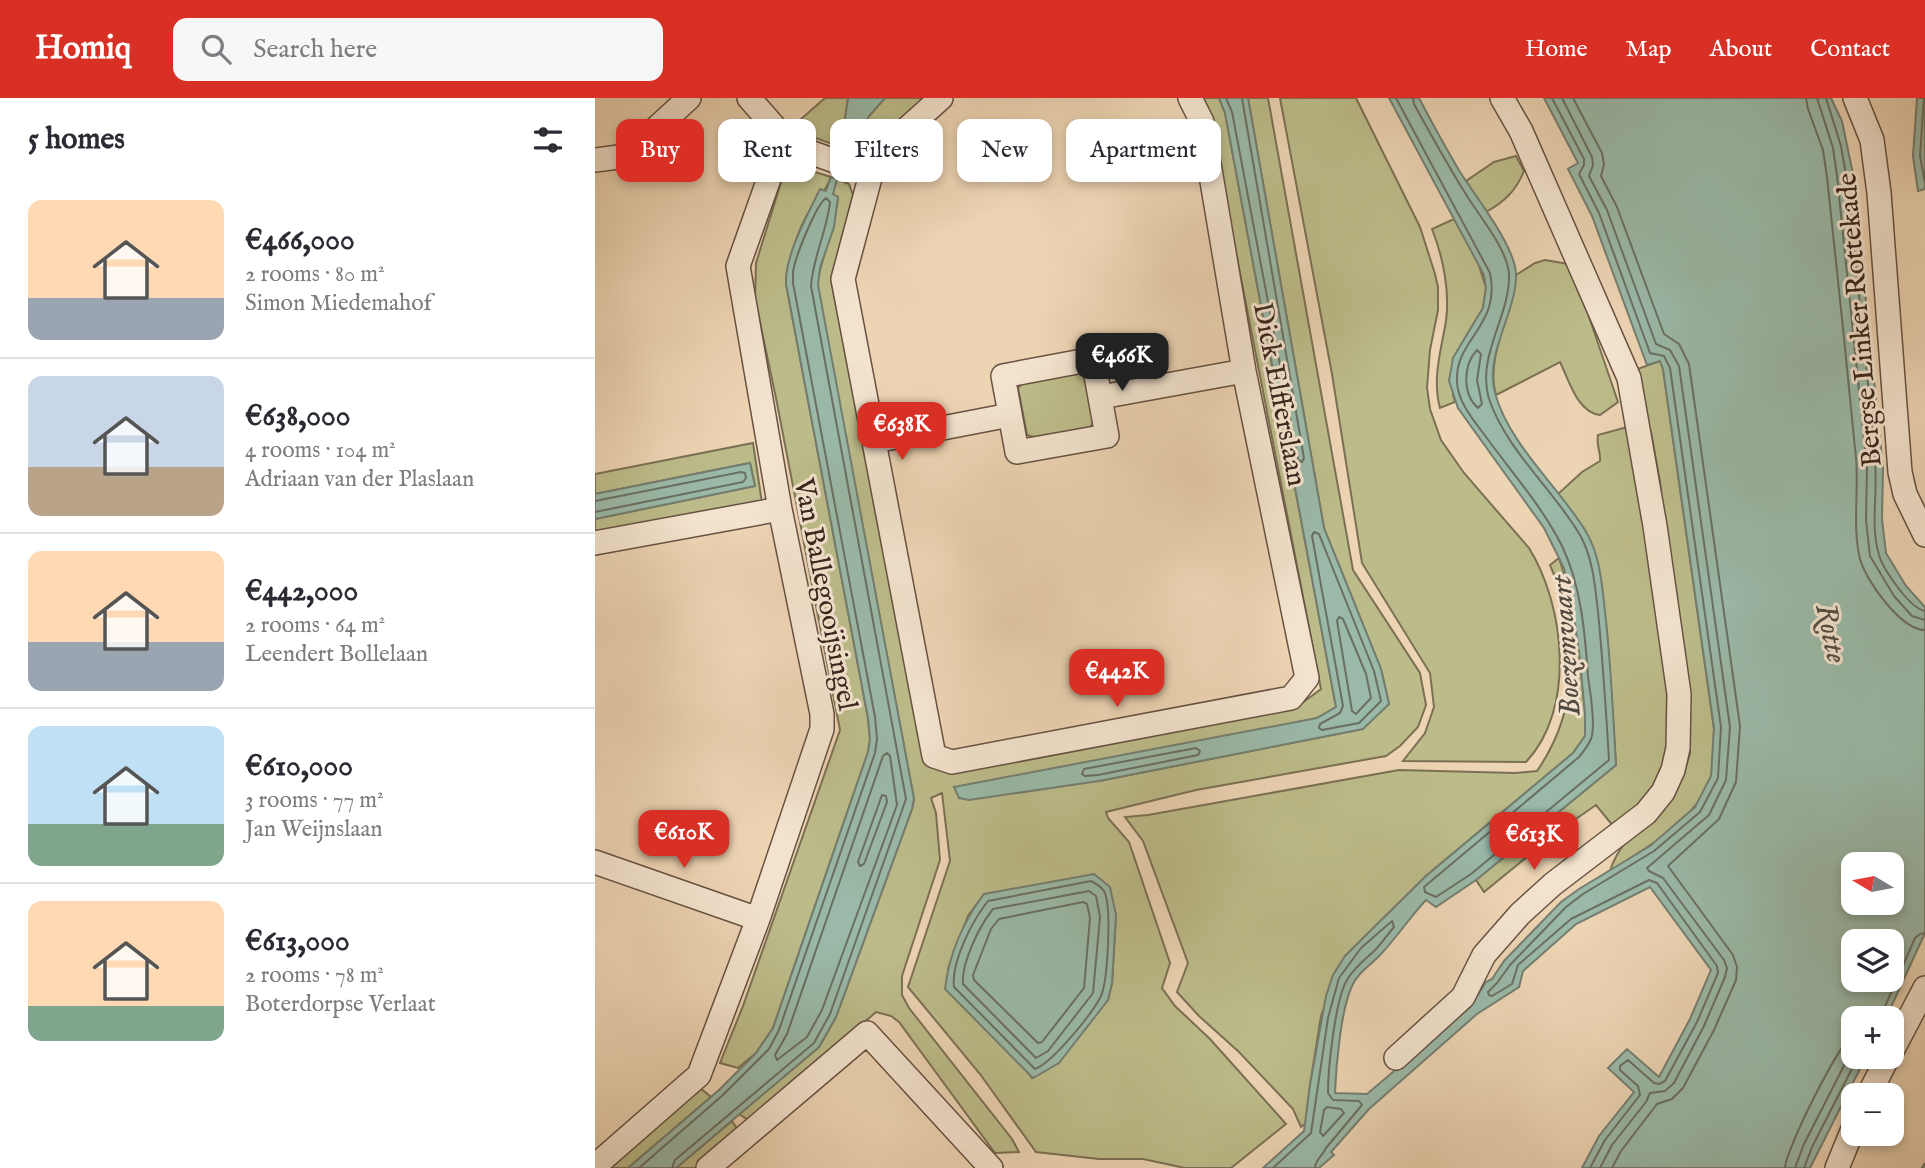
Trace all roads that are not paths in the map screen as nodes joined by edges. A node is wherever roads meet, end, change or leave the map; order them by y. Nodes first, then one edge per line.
1 (689, 98) edge
2 (749, 98) edge
3 (941, 98) edge
4 (1190, 98) edge
5 (1502, 98) edge
6 (1855, 98) edge
7 (767, 119) edge
8 (918, 119) edge
9 (595, 160) edge
10 (768, 182) edge
11 (861, 182) edge
12 (1244, 371) junction
13 (1101, 397) junction
14 (1010, 415) junction
15 (876, 441) junction
16 (781, 509) junction
17 (1925, 535) edge
18 (595, 543) edge
19 (595, 862) edge
20 (758, 919) junction
21 (1925, 988) edge
22 (1904, 1028) edge
23 (1396, 1058) dead end
24 (1846, 1146) edge
25 (595, 1166) edge
26 (708, 1168) edge
27 (992, 1168) edge
28 (1837, 1168) edge

1 - 9 street
2 - 7 street
3 - 8 street
4 - 12 street, Dick Elfferslaan
5 - 23 street
6 - 17 street, Bergse Linker Rottekade
10 - 16 street, Van Ballegooijsingel
11 - 15 street
12 - 13 street
12 - 15 street, Dick Elfferslaan
13 - 14 street
13 - 14 street
14 - 15 street
16 - 18 street
16 - 20 street, Van Ballegooijsingel
19 - 20 street
20 - 25 street, Van Ballegooijsingel
21 - 22 street
24 - 28 street
26 - 27 street

